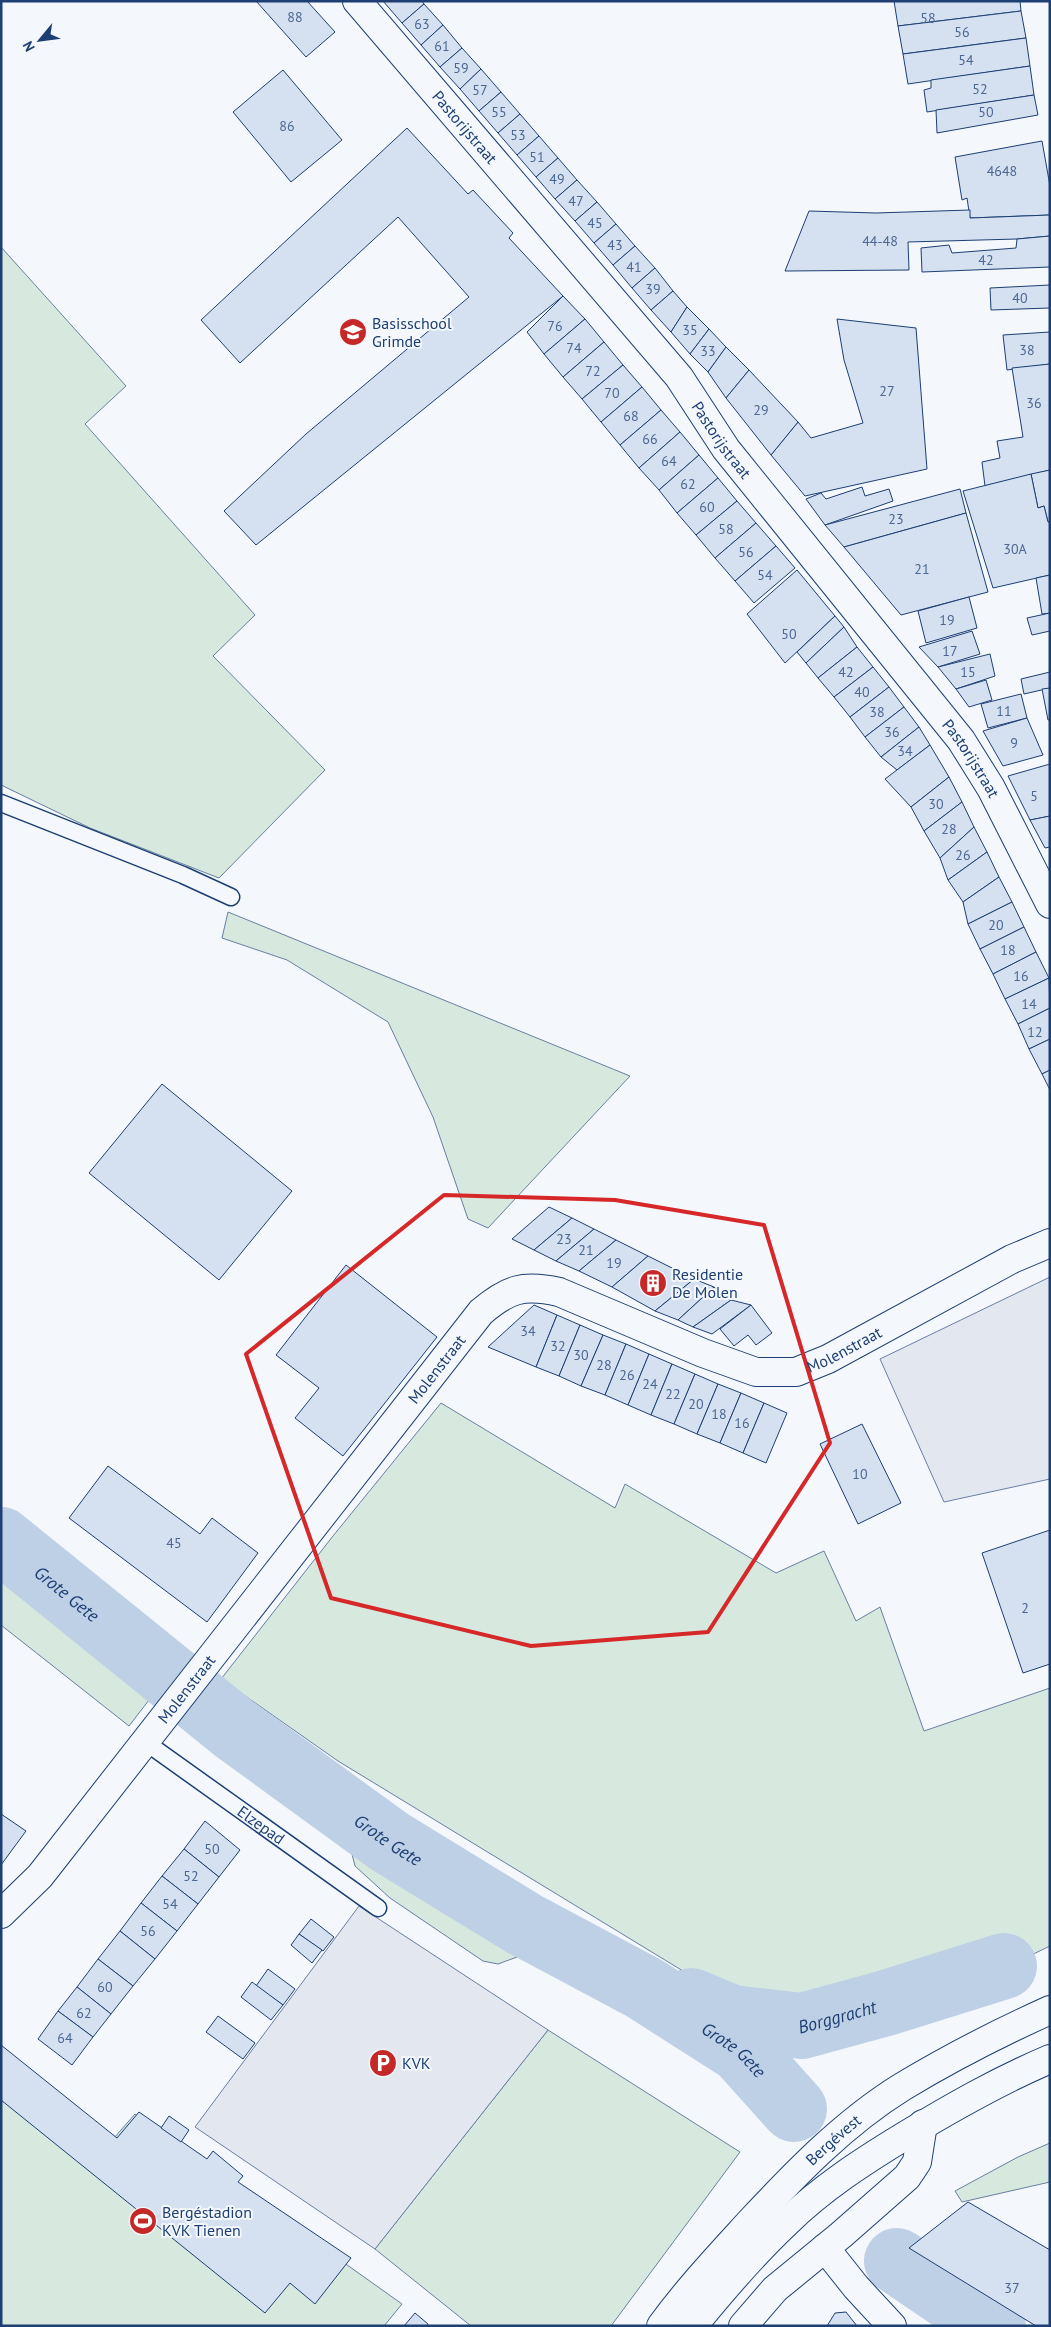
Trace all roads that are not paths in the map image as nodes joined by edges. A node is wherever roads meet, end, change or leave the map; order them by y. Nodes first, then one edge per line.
1 (357, 1) edge
2 (1, 803) edge
3 (231, 897) dead end
4 (1050, 904) edge
5 (1050, 1243) edge
6 (144, 1741) junction
7 (378, 1908) dead end
8 (1, 1914) edge
9 (1050, 2010) edge
10 (1050, 2059) edge
11 (923, 2124) junction
12 (824, 2248) junction
13 (661, 2326) edge
14 (694, 2326) edge
15 (743, 2326) edge
16 (892, 2326) edge

1 - 4 street, Pastorijstraat
2 - 3 lane
5 - 6 street, Molenstraat
6 - 7 lane, Elzepad
6 - 8 street, Molenstraat
9 - 13 street, Bergévest
10 - 11 street, Bergévest
11 - 12 street
11 - 14 street, Bergévest
12 - 15 street
12 - 16 street

